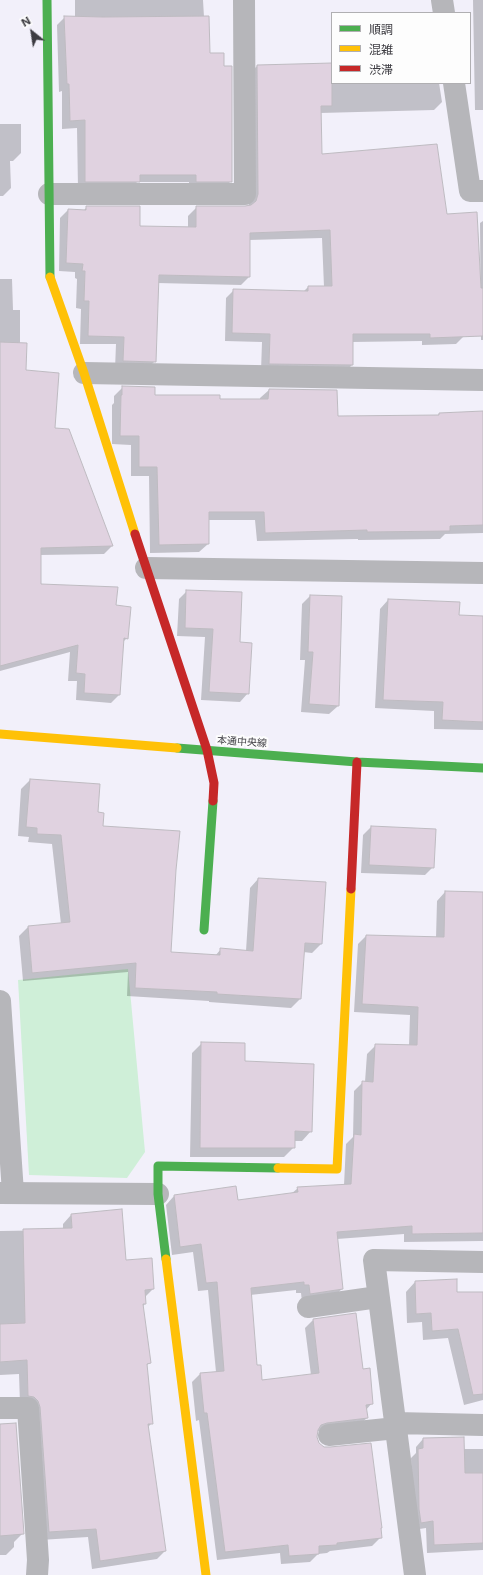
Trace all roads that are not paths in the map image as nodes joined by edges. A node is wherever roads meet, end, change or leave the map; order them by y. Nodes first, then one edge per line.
1 (47, 0) edge
2 (244, 0) edge
3 (442, 0) edge
4 (444, 12) edge
5 (454, 84) edge
6 (483, 191) edge
7 (49, 194) junction
8 (84, 373) junction
9 (483, 380) edge
10 (146, 568) junction
11 (483, 573) edge
12 (0, 734) edge
13 (207, 750) junction
14 (357, 762) junction
15 (483, 768) edge
16 (204, 930) dead end
17 (0, 1001) edge
18 (6, 1193) edge
19 (158, 1194) junction
20 (483, 1262) edge
21 (378, 1297) junction
22 (308, 1307) dead end
23 (0, 1408) edge
24 (483, 1425) edge
25 (396, 1426) junction
26 (329, 1435) dead end
27 (37, 1575) edge
28 (206, 1575) edge
29 (415, 1575) edge

1 - 7 street
2 - 7 street
3 - 4 street
5 - 6 street
7 - 8 street
8 - 9 street
8 - 10 street
10 - 11 street
10 - 13 street
12 - 13 street, 本通中央線
13 - 14 street, 本通中央線
13 - 16 street
14 - 15 street, 本通中央線
14 - 19 street
17 - 18 street
18 - 19 street
19 - 28 street
20 - 21 street
21 - 22 street
21 - 25 street
23 - 27 street
24 - 25 street
25 - 26 street
25 - 29 street

